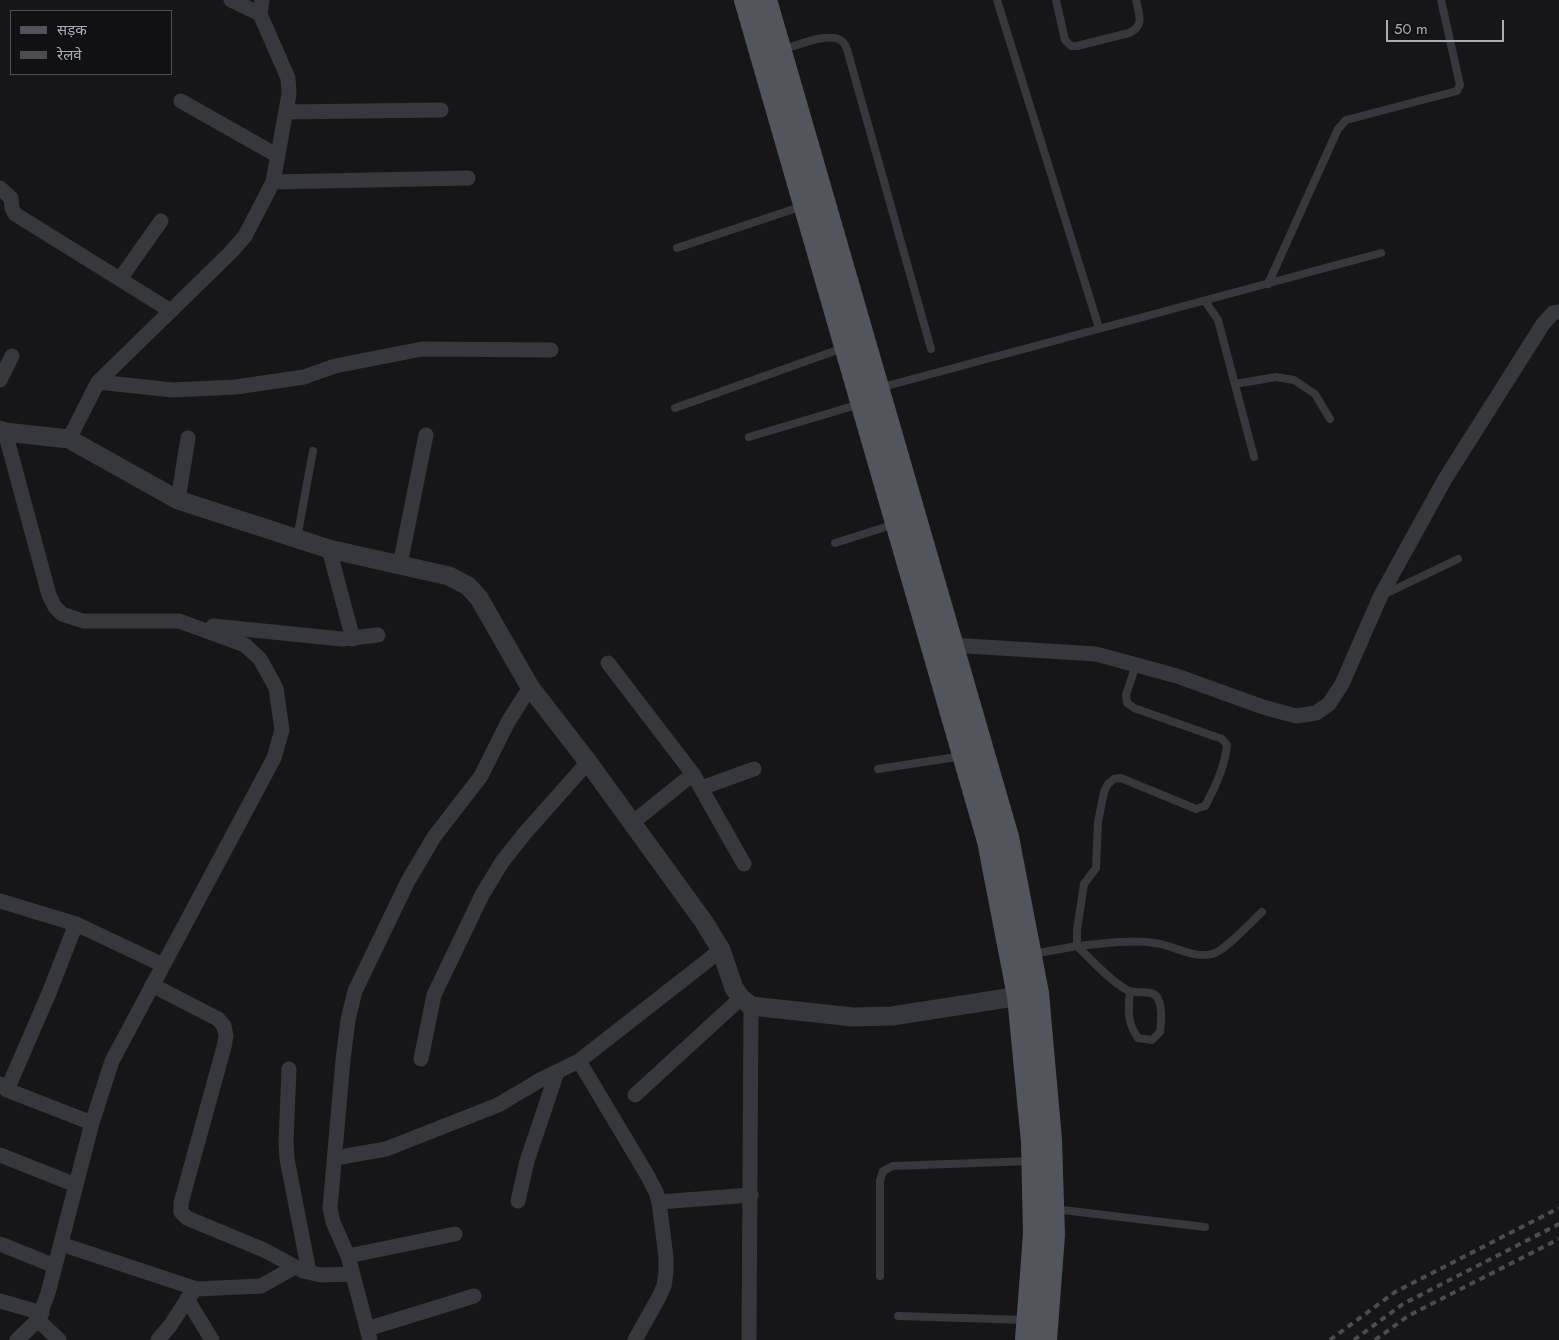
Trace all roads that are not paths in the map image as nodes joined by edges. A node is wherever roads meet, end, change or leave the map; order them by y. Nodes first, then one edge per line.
1 (231, 0) edge
2 (746, 0) edge
3 (765, 0) edge
4 (997, 0) edge
5 (1056, 0) edge
6 (1136, 0) edge
7 (1441, 0) edge
8 (261, 7) edge
9 (779, 51) junction
10 (181, 101) dead end
11 (442, 110) dead end
12 (286, 112) junction
13 (278, 156) junction
14 (468, 178) dead end
15 (274, 182) junction
16 (0, 188) edge
17 (806, 206) junction
18 (161, 221) dead end
19 (677, 248) dead end
20 (1382, 253) dead end
21 (120, 279) junction
22 (1268, 284) junction
23 (1204, 301) junction
24 (171, 311) junction
25 (1559, 312) edge
26 (1099, 328) junction
27 (846, 347) junction
28 (931, 349) dead end
29 (551, 350) dead end
30 (12, 356) dead end
31 (0, 380) edge
32 (98, 382) junction
33 (1235, 384) junction
34 (870, 396) junction
35 (675, 408) dead end
36 (1330, 419) dead end
37 (2, 431) edge
38 (426, 435) dead end
39 (188, 438) dead end
40 (749, 438) dead end
41 (69, 439) junction
42 (313, 451) dead end
43 (1254, 457) dead end
44 (178, 500) junction
45 (898, 524) junction
46 (297, 538) junction
47 (835, 543) dead end
48 (329, 549) junction
49 (1458, 559) dead end
50 (400, 565) junction
51 (1381, 596) junction
52 (179, 621) junction
53 (378, 635) dead end
54 (353, 639) junction
55 (951, 645) junction
56 (608, 663) dead end
57 (1136, 665) junction
58 (530, 687) junction
59 (965, 756) junction
60 (588, 762) junction
61 (754, 769) dead end
62 (878, 769) dead end
63 (692, 774) junction
64 (701, 788) junction
65 (632, 824) junction
66 (744, 864) dead end
67 (0, 901) edge
68 (1262, 912) dead end
69 (76, 924) junction
70 (1077, 946) junction
71 (721, 950) junction
72 (1030, 955) junction
73 (163, 965) junction
74 (152, 985) junction
75 (1130, 992) junction
76 (1028, 995) junction
77 (746, 1002) junction
78 (421, 1059) dead end
79 (579, 1061) junction
80 (289, 1068) dead end
81 (557, 1072) junction
82 (4, 1087) edge
83 (635, 1095) dead end
84 (92, 1123) junction
85 (0, 1155) edge
86 (335, 1158) junction
87 (1033, 1161) junction
88 (76, 1185) junction
89 (751, 1195) junction
90 (518, 1201) dead end
91 (659, 1202) junction
92 (1052, 1209) junction
93 (1204, 1227) dead end
94 (455, 1234) dead end
95 (0, 1244) edge
96 (61, 1244) junction
97 (348, 1256) junction
98 (55, 1266) junction
99 (302, 1270) junction
100 (353, 1274) junction
101 (880, 1276) dead end
102 (192, 1294) junction
103 (474, 1296) dead end
104 (0, 1301) edge
105 (40, 1316) junction
106 (898, 1316) dead end
107 (369, 1334) edge
108 (1040, 1336) edge
109 (17, 1340) edge
110 (59, 1340) edge
111 (158, 1340) edge
112 (212, 1340) edge
113 (635, 1340) edge
114 (749, 1340) edge

1 - 8 street
2 - 17 main road
3 - 9 main road
4 - 26 lane
5 - 6 lane
7 - 22 lane
8 - 12 street
9 - 28 lane
9 - 34 main road
10 - 13 street
11 - 12 street
12 - 13 street
13 - 15 street
14 - 15 street
15 - 24 street
16 - 21 street
17 - 19 lane
17 - 27 main road
18 - 21 street
20 - 22 lane
21 - 24 street
22 - 23 lane
23 - 26 lane
23 - 33 lane
24 - 32 street
25 - 51 street
26 - 34 lane
27 - 34 main road
27 - 35 lane
29 - 32 street
30 - 31 street
32 - 41 street
33 - 36 lane
33 - 43 lane
34 - 40 lane
34 - 45 main road
34 - 55 main road
37 - 41 street
37 - 52 street
38 - 50 street
39 - 44 street
41 - 44 street
42 - 46 lane
44 - 46 street
45 - 47 lane
45 - 59 main road
46 - 48 street
48 - 50 street
48 - 54 street
49 - 51 lane
50 - 58 street
51 - 57 street
52 - 54 street
52 - 73 street
53 - 54 street
55 - 57 street
55 - 72 main road
56 - 63 street
57 - 70 lane
58 - 60 street
58 - 86 street
59 - 62 lane
59 - 76 main road
60 - 65 street
60 - 78 street
61 - 64 street
63 - 64 street
63 - 65 street
64 - 66 street
65 - 71 street
67 - 69 street
68 - 70 lane
69 - 73 street
69 - 82 street
70 - 72 lane
70 - 75 lane
71 - 77 street
71 - 79 street
72 - 76 main road
73 - 74 street
74 - 84 street
74 - 99 street
75 - 75 lane
76 - 77 street
76 - 87 main road
76 - 92 main road
77 - 83 street
77 - 89 street
79 - 81 street
79 - 91 street
80 - 99 street
81 - 86 street
81 - 90 street
82 - 84 street
84 - 88 street
85 - 88 street
86 - 97 street
87 - 101 lane
87 - 108 main road
88 - 96 street
89 - 91 street
89 - 114 street
91 - 113 street
92 - 93 lane
92 - 108 main road
94 - 97 street
95 - 98 street
96 - 98 street
96 - 102 street
97 - 100 street
98 - 105 street
99 - 100 street
99 - 102 street
100 - 107 street
102 - 111 street
102 - 112 street
103 - 107 street
104 - 105 street
105 - 109 street
105 - 110 street
106 - 108 lane

